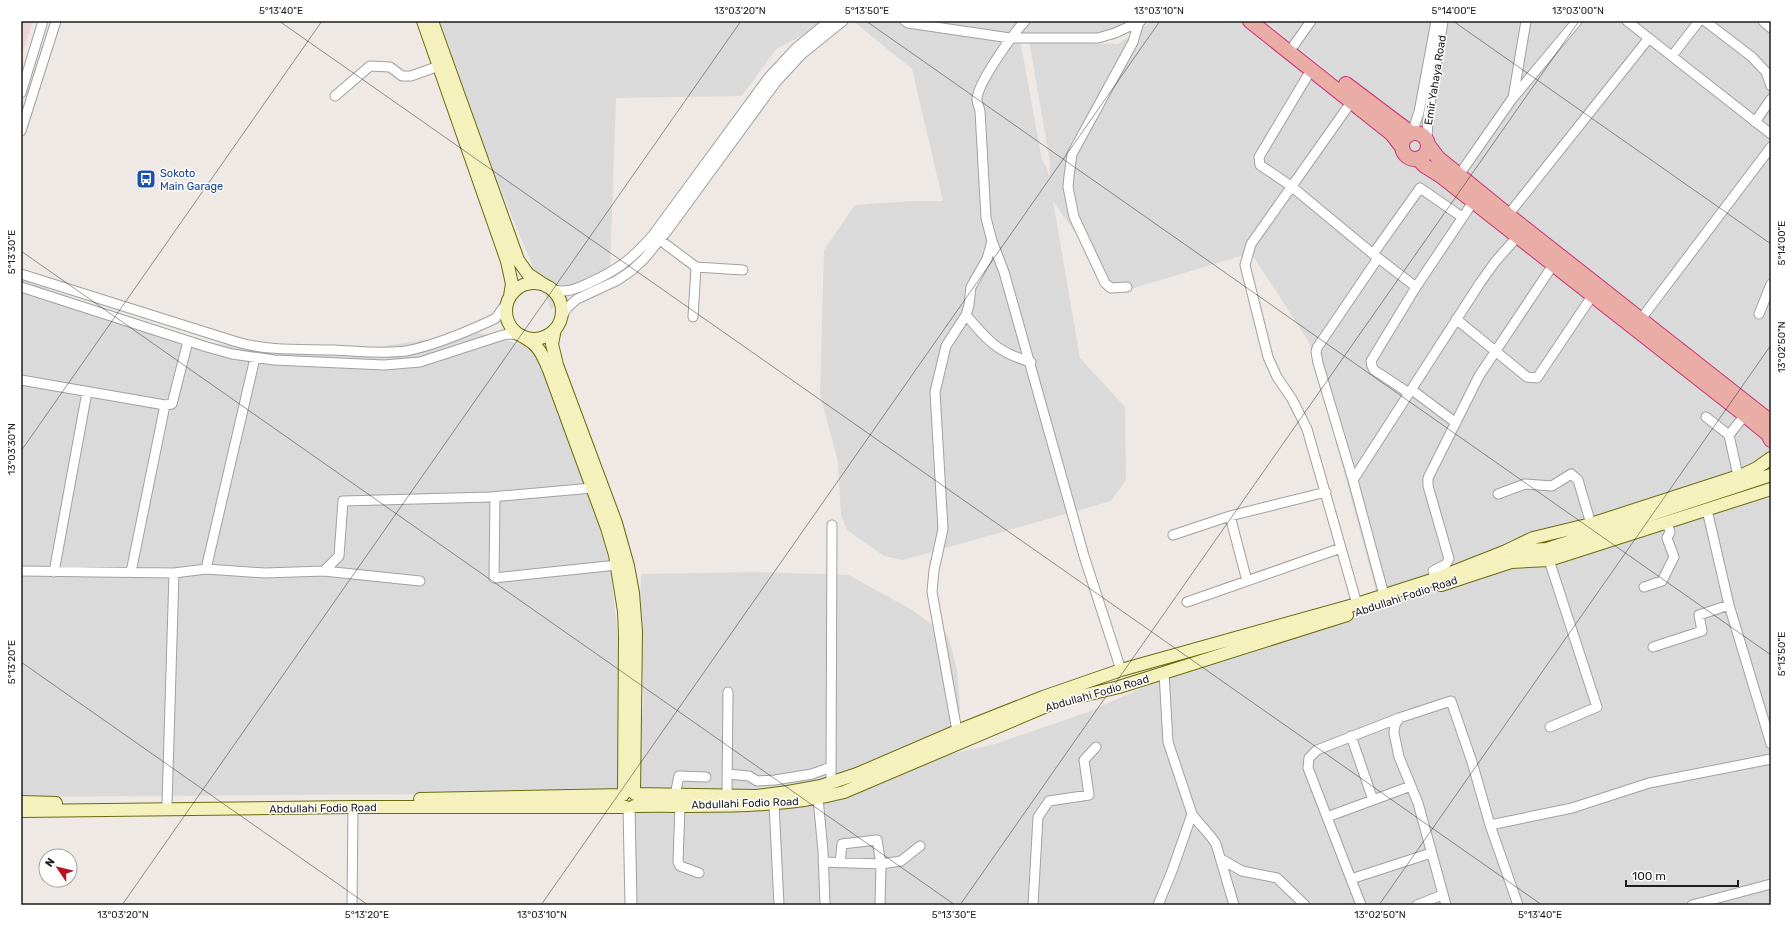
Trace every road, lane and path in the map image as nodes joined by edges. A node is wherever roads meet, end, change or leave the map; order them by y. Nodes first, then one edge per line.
1 (44, 21) edge
2 (56, 21) edge
3 (423, 21) edge
4 (432, 21) edge
5 (830, 21) edge
6 (843, 21) edge
7 (905, 21) edge
8 (1025, 21) edge
9 (1250, 21) edge
10 (1264, 21) edge
11 (1311, 21) edge
12 (1436, 21) edge
13 (1444, 21) edge
14 (1526, 21) edge
15 (1577, 21) edge
16 (1628, 21) edge
17 (1699, 21) edge
18 (1705, 21) edge
19 (1763, 21) edge
20 (1140, 22) edge
21 (1771, 28) edge
22 (1010, 38) junction
23 (1649, 38) junction
24 (1294, 45) junction
25 (1672, 56) junction
26 (439, 66) junction
27 (1311, 70) junction
28 (1771, 86) edge
29 (21, 93) edge
30 (335, 96) dead end
31 (1512, 99) junction
32 (1771, 99) edge
33 (1352, 101) junction
34 (1756, 122) junction
35 (21, 131) edge
36 (1411, 133) junction
37 (1771, 134) edge
38 (1428, 142) junction
39 (1402, 147) junction
40 (1771, 147) edge
41 (1418, 159) junction
42 (1460, 175) junction
43 (1291, 186) junction
44 (1473, 202) junction
45 (1508, 215) junction
46 (1462, 217) junction
47 (1517, 237) junction
48 (660, 240) junction
49 (992, 241) junction
50 (1375, 256) junction
51 (1553, 265) junction
52 (696, 267) junction
53 (743, 270) dead end
54 (21, 274) edge
55 (1771, 284) edge
56 (21, 287) edge
57 (548, 287) junction
58 (1127, 287) dead end
59 (1416, 287) junction
60 (1592, 296) junction
61 (509, 298) junction
62 (1759, 314) dead end
63 (966, 315) junction
64 (693, 317) dead end
65 (1456, 319) junction
66 (1640, 319) junction
67 (558, 324) junction
68 (522, 336) junction
69 (188, 341) junction
70 (1496, 350) junction
71 (255, 358) junction
72 (1031, 362) junction
73 (21, 380) edge
74 (1410, 391) junction
75 (87, 392) junction
76 (165, 405) junction
77 (1746, 415) junction
78 (1706, 417) dead end
79 (1771, 422) edge
80 (1456, 423) junction
81 (1729, 435) junction
82 (1771, 440) edge
83 (1771, 458) edge
84 (1771, 475) edge
85 (1738, 476) junction
86 (1353, 480) junction
87 (592, 488) junction
88 (1771, 489) edge
89 (1326, 492) junction
90 (1498, 494) dead end
91 (495, 497) junction
92 (1707, 510) junction
93 (1230, 516) junction
94 (1667, 522) junction
95 (1592, 524) junction
96 (832, 525) dead end
97 (1173, 535) dead end
98 (1341, 548) junction
99 (1508, 557) junction
100 (1549, 560) junction
101 (617, 565) junction
102 (206, 569) junction
103 (21, 571) edge
104 (324, 571) junction
105 (54, 572) junction
106 (132, 572) junction
107 (174, 573) junction
108 (1435, 579) junction
109 (420, 581) dead end
110 (1247, 581) junction
111 (1644, 587) dead end
112 (1384, 595) junction
113 (1187, 602) dead end
114 (1357, 604) junction
115 (1729, 605) junction
116 (1653, 647) dead end
117 (1121, 670) junction
118 (1164, 673) junction
119 (728, 692) dead end
120 (1399, 718) junction
121 (1550, 727) dead end
122 (957, 731) junction
123 (1351, 736) junction
124 (1771, 744) edge
125 (1096, 748) dead end
126 (1771, 759) edge
127 (831, 767) junction
128 (727, 774) junction
129 (706, 777) dead end
130 (831, 782) junction
131 (1411, 786) junction
132 (727, 796) junction
133 (818, 798) junction
134 (629, 800) junction
135 (678, 800) junction
136 (1373, 800) junction
137 (21, 802) edge
138 (167, 804) junction
139 (774, 804) junction
140 (353, 807) junction
141 (21, 811) edge
142 (1192, 814) junction
143 (1327, 817) junction
144 (1490, 825) junction
145 (920, 846) dead end
146 (1430, 853) junction
147 (1220, 859) junction
148 (824, 862) junction
149 (840, 863) junction
150 (881, 864) junction
151 (699, 873) dead end
152 (1351, 879) junction
153 (1771, 884) edge
154 (1442, 895) junction
155 (352, 905) edge
156 (631, 905) edge
157 (779, 905) edge
158 (825, 905) edge
159 (880, 905) edge
160 (1033, 905) edge
161 (1158, 905) edge
162 (1234, 905) edge
163 (1305, 905) edge
164 (1361, 905) edge
165 (1417, 905) edge
166 (1446, 905) edge
167 (1518, 905) edge
168 (1692, 905) edge

1 - 29 street
2 - 35 street
3 - 26 main road
4 - 57 main road
5 - 57 street
6 - 48 street
7 - 22 street
8 - 22 street
9 - 27 highway
10 - 24 highway
11 - 24 street
12 - 36 street, Emir Yahaya Road
13 - 38 street, Emir Yahaya Road
14 - 31 street
15 - 31 street
16 - 23 street
17 - 25 street
18 - 28 street
19 - 21 street
20 - 22 street
20 - 58 street
22 - 49 street
23 - 25 street
23 - 45 street
24 - 36 highway
25 - 34 street
26 - 30 street
26 - 61 main road
27 - 33 highway
27 - 43 street
31 - 42 street
32 - 34 street
33 - 39 highway
33 - 43 street
34 - 37 street
36 - 38 highway
36 - 39 highway
38 - 41 highway
38 - 42 highway
39 - 41 highway
40 - 66 street
41 - 44 highway
42 - 45 highway
43 - 50 street
43 - 89 street
44 - 46 street
44 - 47 highway
45 - 66 highway
46 - 50 street
46 - 59 street
47 - 51 highway
47 - 65 street
48 - 52 street
48 - 67 street
49 - 63 street
49 - 72 street
50 - 59 street
50 - 86 street
51 - 60 highway
51 - 70 street
52 - 53 street
52 - 64 street
54 - 61 street
55 - 62 street
56 - 69 street
57 - 61 main road
57 - 67 main road
59 - 74 street
60 - 70 street
60 - 77 highway
61 - 68 main road
63 - 72 street
63 - 122 street
65 - 70 street
65 - 74 street
66 - 79 highway
67 - 68 main road
67 - 134 main road
68 - 71 street
68 - 87 main road
69 - 71 street
69 - 76 street
70 - 80 street
71 - 102 street
72 - 117 street
73 - 75 street
74 - 80 street
74 - 86 street
75 - 76 street
75 - 105 street
76 - 106 street
77 - 81 street
77 - 82 highway
78 - 81 street
80 - 108 street
81 - 85 street
83 - 85 main road
84 - 99 main road
85 - 95 main road
86 - 112 street
87 - 91 street
87 - 101 main road
88 - 92 main road
89 - 93 street
89 - 98 street
90 - 95 street
91 - 101 street
91 - 104 street
92 - 94 main road
92 - 115 street
93 - 97 street
93 - 110 street
94 - 100 main road
94 - 111 street
95 - 99 main road
96 - 127 street
98 - 110 street
98 - 114 street
99 - 100 main road
99 - 108 main road, Abdullahi Fodio Road
99 - 118 main road, Abdullahi Fodio Road
100 - 121 street
101 - 134 main road
102 - 104 street
102 - 107 street
103 - 105 street
104 - 109 street
105 - 106 street
106 - 107 street
107 - 138 street
108 - 112 main road, Abdullahi Fodio Road
110 - 113 street
112 - 114 main road, Abdullahi Fodio Road
114 - 117 main road, Abdullahi Fodio Road
115 - 116 street
115 - 124 street
117 - 122 main road, Abdullahi Fodio Road
118 - 133 main road, Abdullahi Fodio Road
118 - 142 street
119 - 128 street
120 - 123 street
120 - 131 street
120 - 144 street
122 - 130 main road, Abdullahi Fodio Road
123 - 136 street
123 - 143 street
125 - 160 street
126 - 144 street
127 - 128 street
127 - 130 street
128 - 132 street
129 - 135 street
130 - 132 main road, Abdullahi Fodio Road
131 - 136 street
131 - 146 street
132 - 135 main road, Abdullahi Fodio Road
133 - 139 main road, Abdullahi Fodio Road
133 - 148 street
134 - 135 main road, Abdullahi Fodio Road
134 - 138 main road, Abdullahi Fodio Road
134 - 140 main road, Abdullahi Fodio Road
134 - 156 street
135 - 139 main road, Abdullahi Fodio Road
135 - 151 street
136 - 143 street
137 - 138 main road, Abdullahi Fodio Road
139 - 157 street
140 - 141 main road, Abdullahi Fodio Road
140 - 155 street
142 - 147 street
142 - 161 street
143 - 152 street
144 - 167 street
145 - 150 street
146 - 152 street
146 - 154 street
147 - 162 street
147 - 163 street
148 - 149 street
148 - 158 street
149 - 150 street
149 - 150 street
150 - 159 street
152 - 164 street
153 - 168 street
154 - 165 street
154 - 166 street

